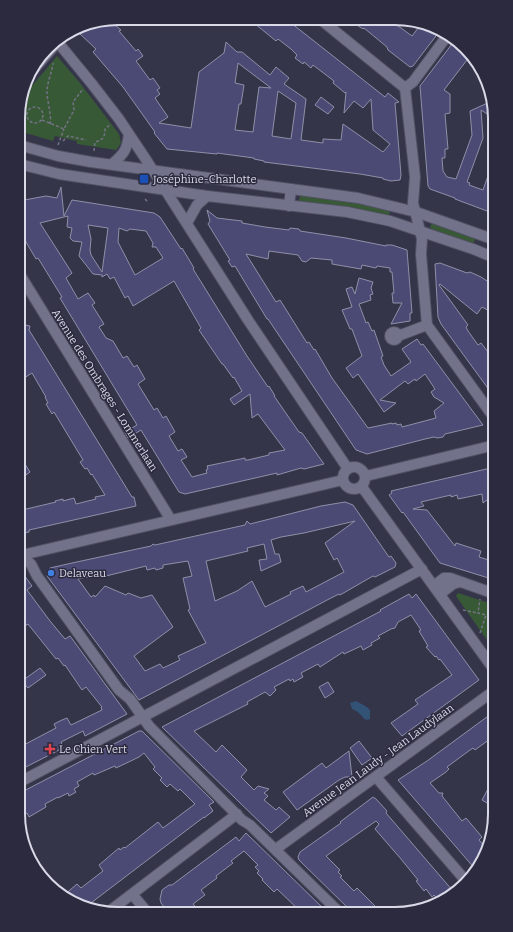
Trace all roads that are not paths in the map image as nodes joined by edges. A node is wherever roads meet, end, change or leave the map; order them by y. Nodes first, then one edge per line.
1 (327, 25) edge
2 (444, 40) edge
3 (61, 45) edge
4 (405, 88) junction
5 (129, 134) junction
6 (25, 147) edge
7 (112, 164) junction
8 (25, 166) edge
9 (153, 170) junction
10 (291, 189) junction
11 (166, 190) junction
12 (207, 196) junction
13 (289, 206) junction
14 (416, 212) junction
15 (187, 223) junction
16 (420, 230) junction
17 (488, 238) edge
18 (488, 252) edge
19 (25, 283) edge
20 (426, 325) junction
21 (398, 336) dead end
22 (488, 409) edge
23 (488, 448) edge
24 (348, 469) junction
25 (366, 476) junction
26 (343, 480) junction
27 (362, 487) junction
28 (171, 520) junction
29 (25, 554) edge
30 (25, 560) edge
31 (422, 570) junction
32 (437, 590) junction
33 (488, 592) edge
34 (488, 660) edge
35 (488, 695) edge
36 (143, 717) junction
37 (376, 777) junction
38 (25, 779) edge
39 (237, 814) junction
40 (276, 850) junction
41 (463, 878) edge
42 (132, 894) junction
43 (115, 907) edge
44 (144, 907) edge
45 (334, 907) edge

1 - 4 street
2 - 4 street
3 - 5 street
4 - 14 street
5 - 7 street
5 - 9 street
6 - 7 street
7 - 9 street
8 - 11 street
9 - 10 street
9 - 11 street
10 - 13 street
10 - 14 street
11 - 12 street
11 - 15 street
12 - 13 street
12 - 15 street
13 - 16 street
14 - 16 street
14 - 17 street
15 - 24 street
16 - 18 street
16 - 20 street
19 - 28 street, Avenue des Ombrages - Lommerlaan
20 - 21 street
20 - 22 street
23 - 25 street
24 - 25 street
24 - 26 street
25 - 27 street
26 - 27 street
26 - 28 street
27 - 31 street
28 - 29 street
30 - 36 street
31 - 32 street
31 - 36 street
32 - 33 street
32 - 34 street
35 - 37 street, Avenue Jean Laudy - Jean Laudylaan
36 - 38 street
36 - 39 street
37 - 40 street, Avenue Jean Laudy - Jean Laudylaan
37 - 41 street
39 - 40 street
39 - 42 street
40 - 45 street
42 - 43 street
42 - 44 street

